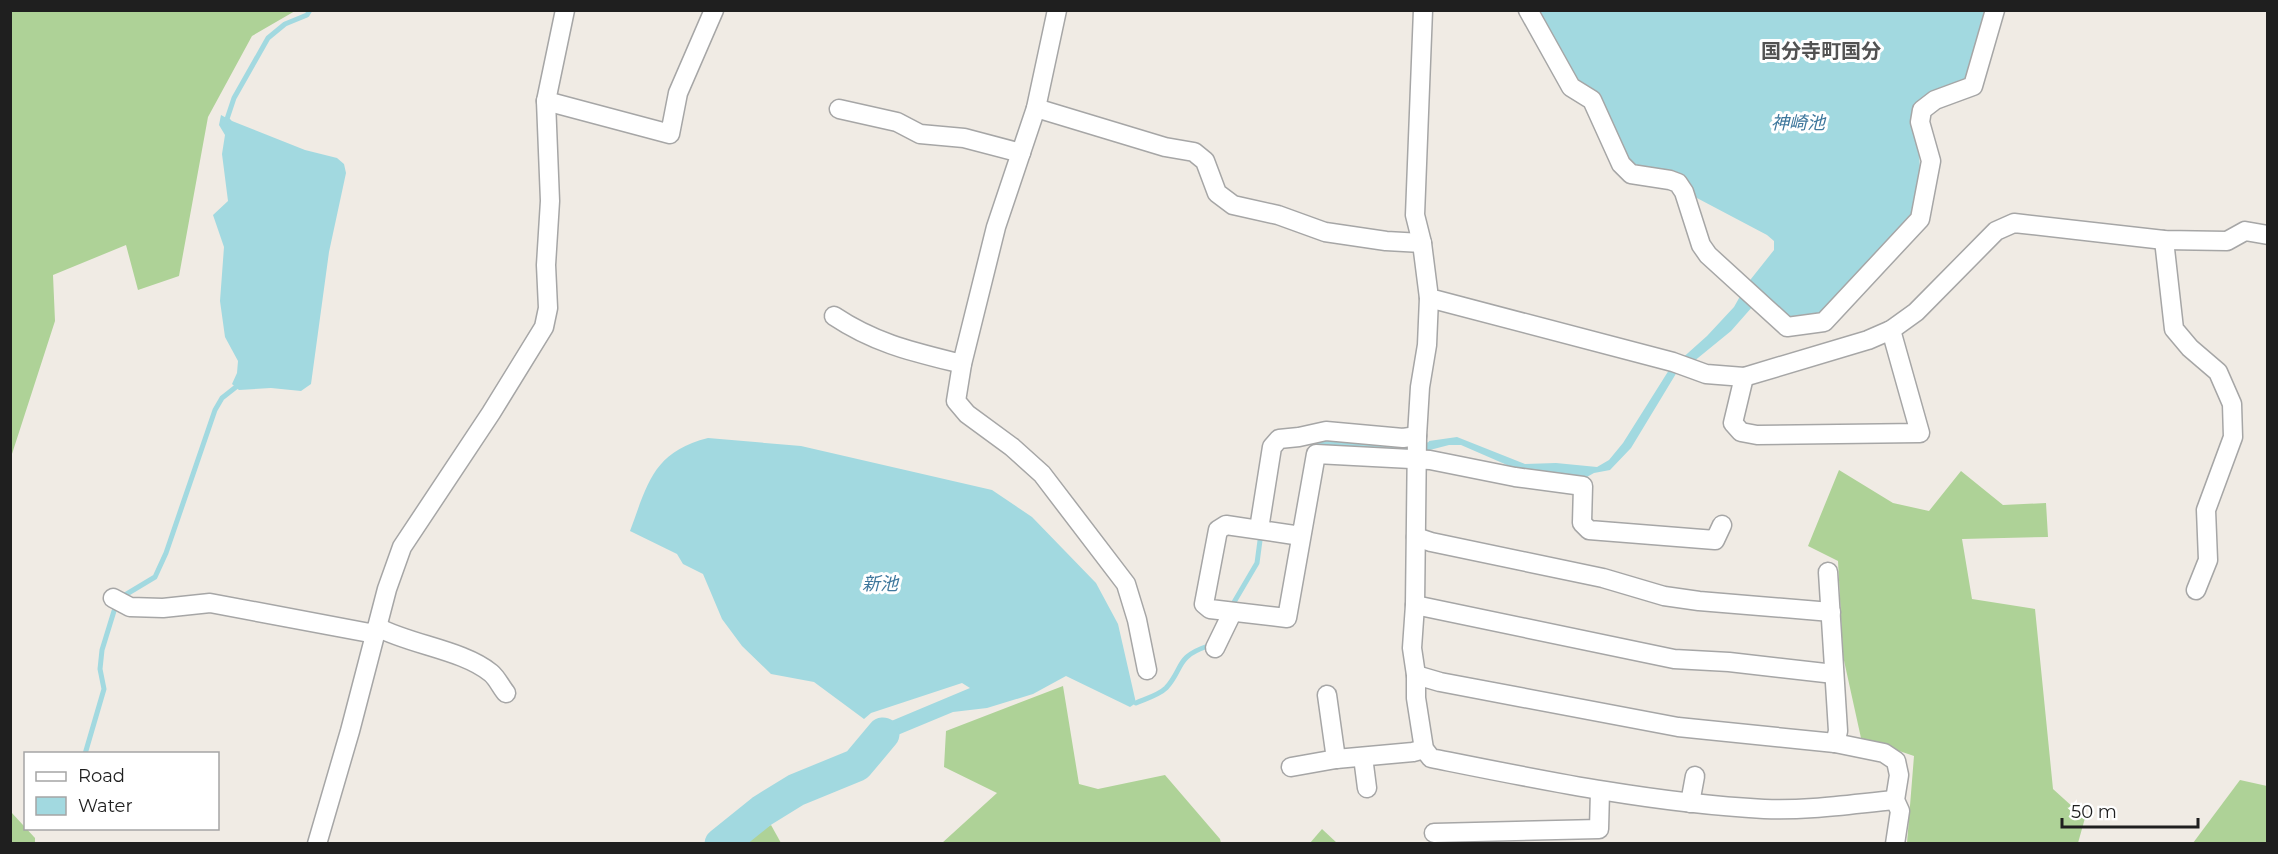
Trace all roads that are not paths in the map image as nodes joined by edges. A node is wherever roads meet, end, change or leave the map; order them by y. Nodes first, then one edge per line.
1 (565, 10) edge
2 (714, 10) edge
3 (1057, 10) edge
4 (1423, 10) edge
5 (1528, 10) edge
6 (1995, 10) edge
7 (546, 100) junction
8 (1036, 108) junction
9 (838, 109) dead end
10 (1021, 153) junction
11 (2268, 235) edge
12 (2164, 240) junction
13 (1422, 243) junction
14 (1429, 298) junction
15 (834, 316) dead end
16 (1891, 330) junction
17 (962, 364) junction
18 (1744, 377) junction
19 (1417, 447) junction
20 (1722, 525) dead end
21 (1259, 529) junction
22 (1301, 536) junction
23 (1416, 537) junction
24 (1828, 572) dead end
25 (2196, 590) dead end
26 (113, 598) dead end
27 (1415, 605) junction
28 (1831, 612) junction
29 (1232, 613) junction
30 (376, 631) junction
31 (1215, 648) dead end
32 (1147, 670) dead end
33 (1416, 675) junction
34 (1834, 675) junction
35 (506, 693) dead end
36 (1327, 695) dead end
37 (1835, 743) junction
38 (1424, 749) junction
39 (1363, 757) junction
40 (1336, 759) junction
41 (1291, 767) dead end
42 (1695, 776) dead end
43 (1367, 788) dead end
44 (1600, 791) junction
45 (1895, 800) junction
46 (1690, 803) junction
47 (1434, 833) dead end
48 (1545, 838) edge
49 (316, 843) edge
50 (1895, 843) edge

1 - 7 street
2 - 7 street
3 - 8 street
4 - 13 street
5 - 6 street
7 - 30 street
8 - 10 street
8 - 13 street
9 - 10 street
10 - 17 street
11 - 12 street
12 - 16 street
12 - 25 street
13 - 14 street
14 - 18 street
14 - 19 street
15 - 17 street
16 - 18 street
16 - 18 street
17 - 32 street
19 - 20 street
19 - 21 street
19 - 22 street
19 - 23 street
21 - 22 street
21 - 29 street
22 - 29 street
23 - 27 street
23 - 28 street
24 - 28 street
26 - 30 street
27 - 33 street
27 - 34 street
28 - 34 street
29 - 31 street
30 - 35 street
30 - 49 street
33 - 37 street
33 - 38 street
34 - 37 street
36 - 40 street
37 - 45 street
38 - 39 street
38 - 44 street
39 - 40 street
39 - 43 street
40 - 41 street
42 - 46 street
44 - 46 street
44 - 48 street
45 - 46 street
45 - 50 street
47 - 48 street

